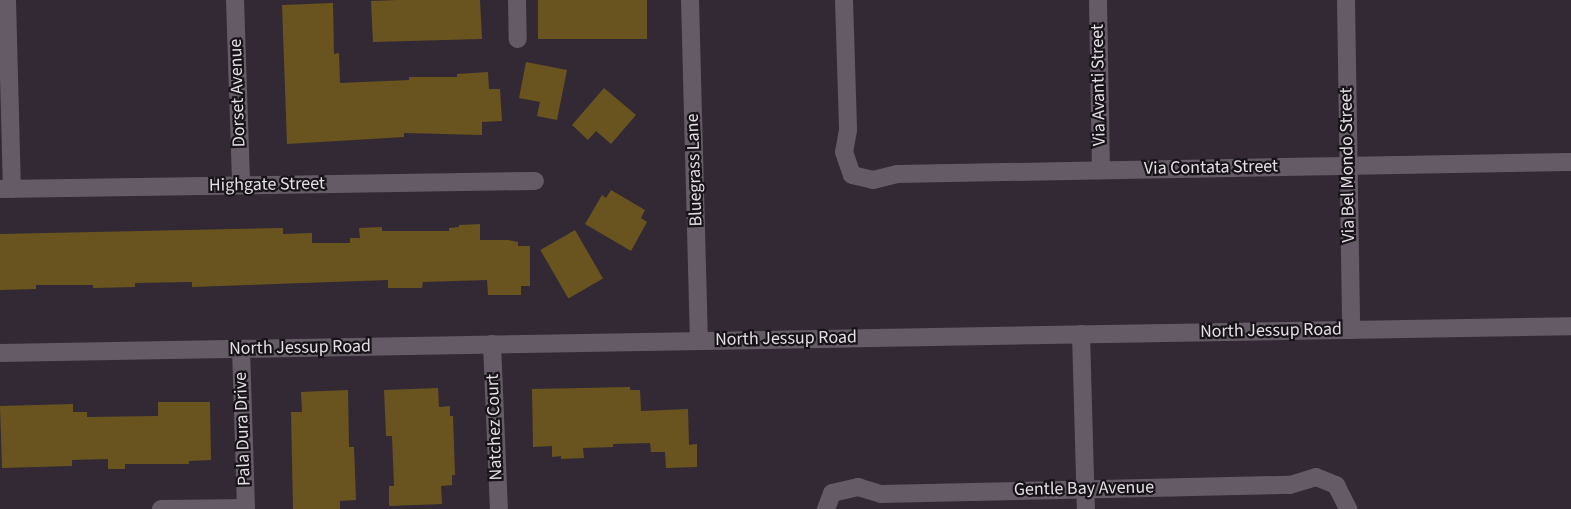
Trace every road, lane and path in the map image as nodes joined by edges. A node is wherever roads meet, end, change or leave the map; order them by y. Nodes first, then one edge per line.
1 (7, 0) edge
2 (235, 0) edge
3 (517, 0) edge
4 (690, 0) edge
5 (844, 0) edge
6 (1098, 0) edge
7 (1346, 0) edge
8 (518, 39) dead end
9 (1571, 162) edge
10 (1348, 166) junction
11 (1101, 170) junction
12 (535, 181) dead end
13 (241, 185) junction
14 (6, 189) edge
15 (1571, 326) edge
16 (1352, 330) junction
17 (1081, 334) junction
18 (699, 341) junction
19 (492, 344) junction
20 (241, 349) junction
21 (0, 353) edge
22 (1085, 489) junction
23 (829, 501) edge
24 (246, 508) edge
25 (161, 509) edge
26 (498, 509) edge
27 (1086, 509) edge
28 (1348, 509) edge

1 - 14 street
2 - 13 street, Dorset Avenue
3 - 8 street
4 - 18 street, Bluegrass Lane
5 - 11 street, Via Contata Street
6 - 11 street, Via Avanti Street
7 - 10 street, Via Bel Mondo Street
9 - 10 street, Via Contata Street
10 - 11 street, Via Contata Street
10 - 16 street, Via Bel Mondo Street
12 - 13 street, Highgate Street
13 - 14 street, Highgate Street
15 - 16 street, North Jessup Road
16 - 17 street, North Jessup Road
17 - 18 street, North Jessup Road
17 - 22 street
18 - 19 street, North Jessup Road
19 - 20 street, North Jessup Road
19 - 26 street, Natchez Court
20 - 21 street, North Jessup Road
20 - 24 street, Pala Dura Drive
22 - 23 street, Gentle Bay Avenue
22 - 27 street
22 - 28 street, Gentle Bay Avenue
24 - 25 street

